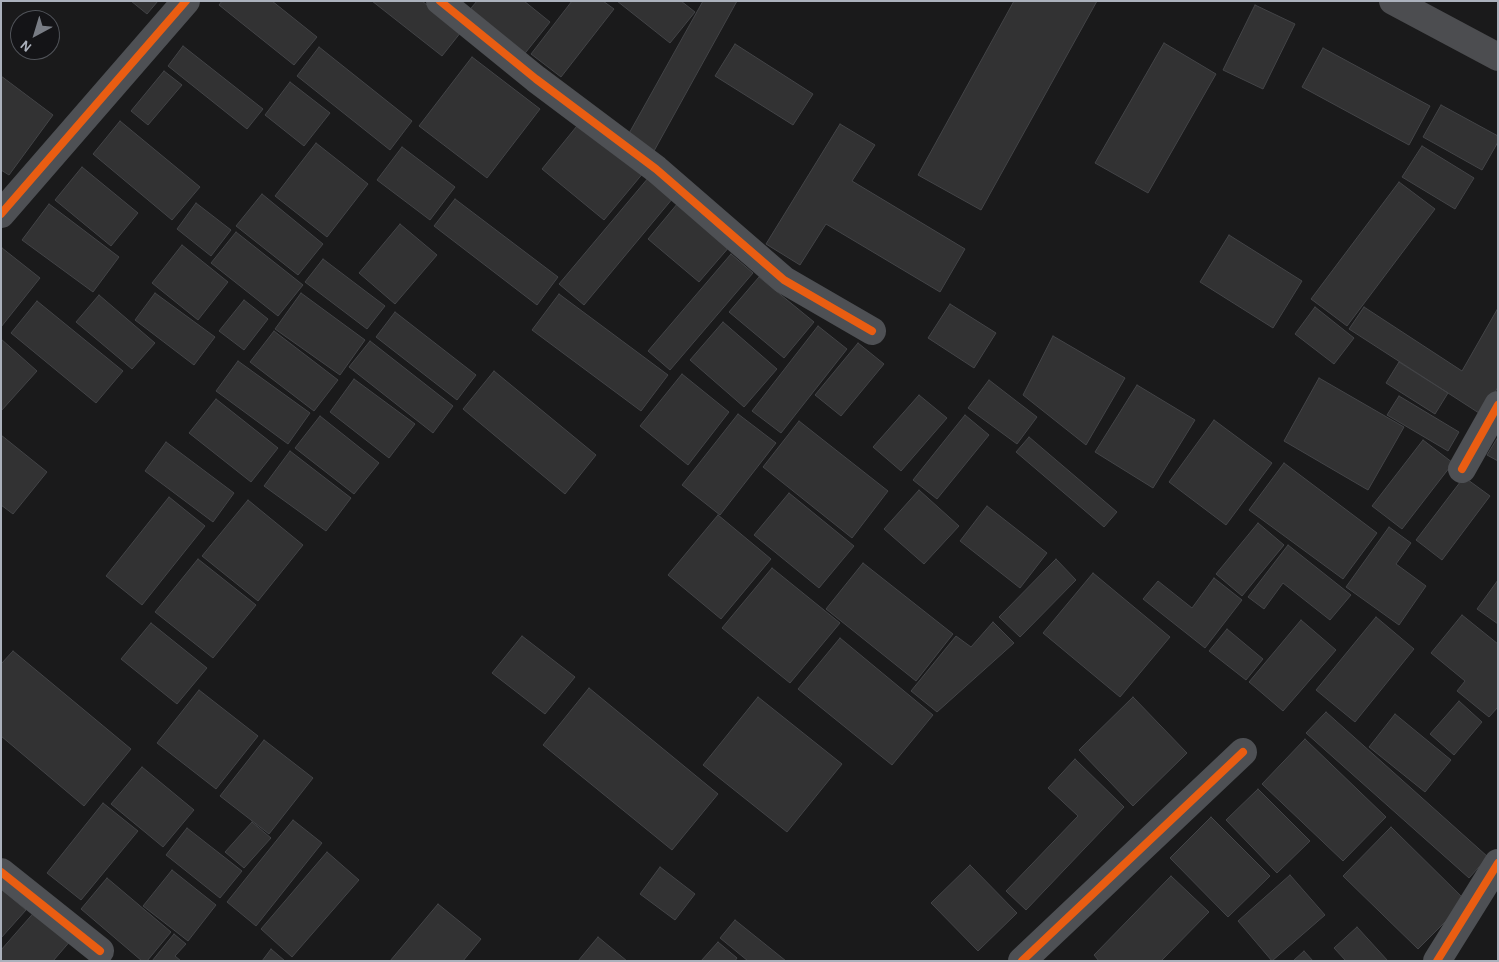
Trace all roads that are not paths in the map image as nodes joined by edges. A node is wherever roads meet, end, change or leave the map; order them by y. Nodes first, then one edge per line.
1 (186, 1) edge
2 (440, 1) edge
3 (1393, 1) edge
4 (1498, 57) edge
5 (1, 214) edge
6 (872, 331) dead end
7 (1498, 406) edge
8 (1462, 469) dead end
9 (1243, 752) dead end
10 (1498, 863) edge
11 (1, 872) edge
12 (100, 951) dead end
13 (1022, 961) edge
14 (1437, 961) edge

1 - 5 street
2 - 6 street
3 - 4 main road
7 - 8 street
9 - 13 street
10 - 14 street
11 - 12 street

